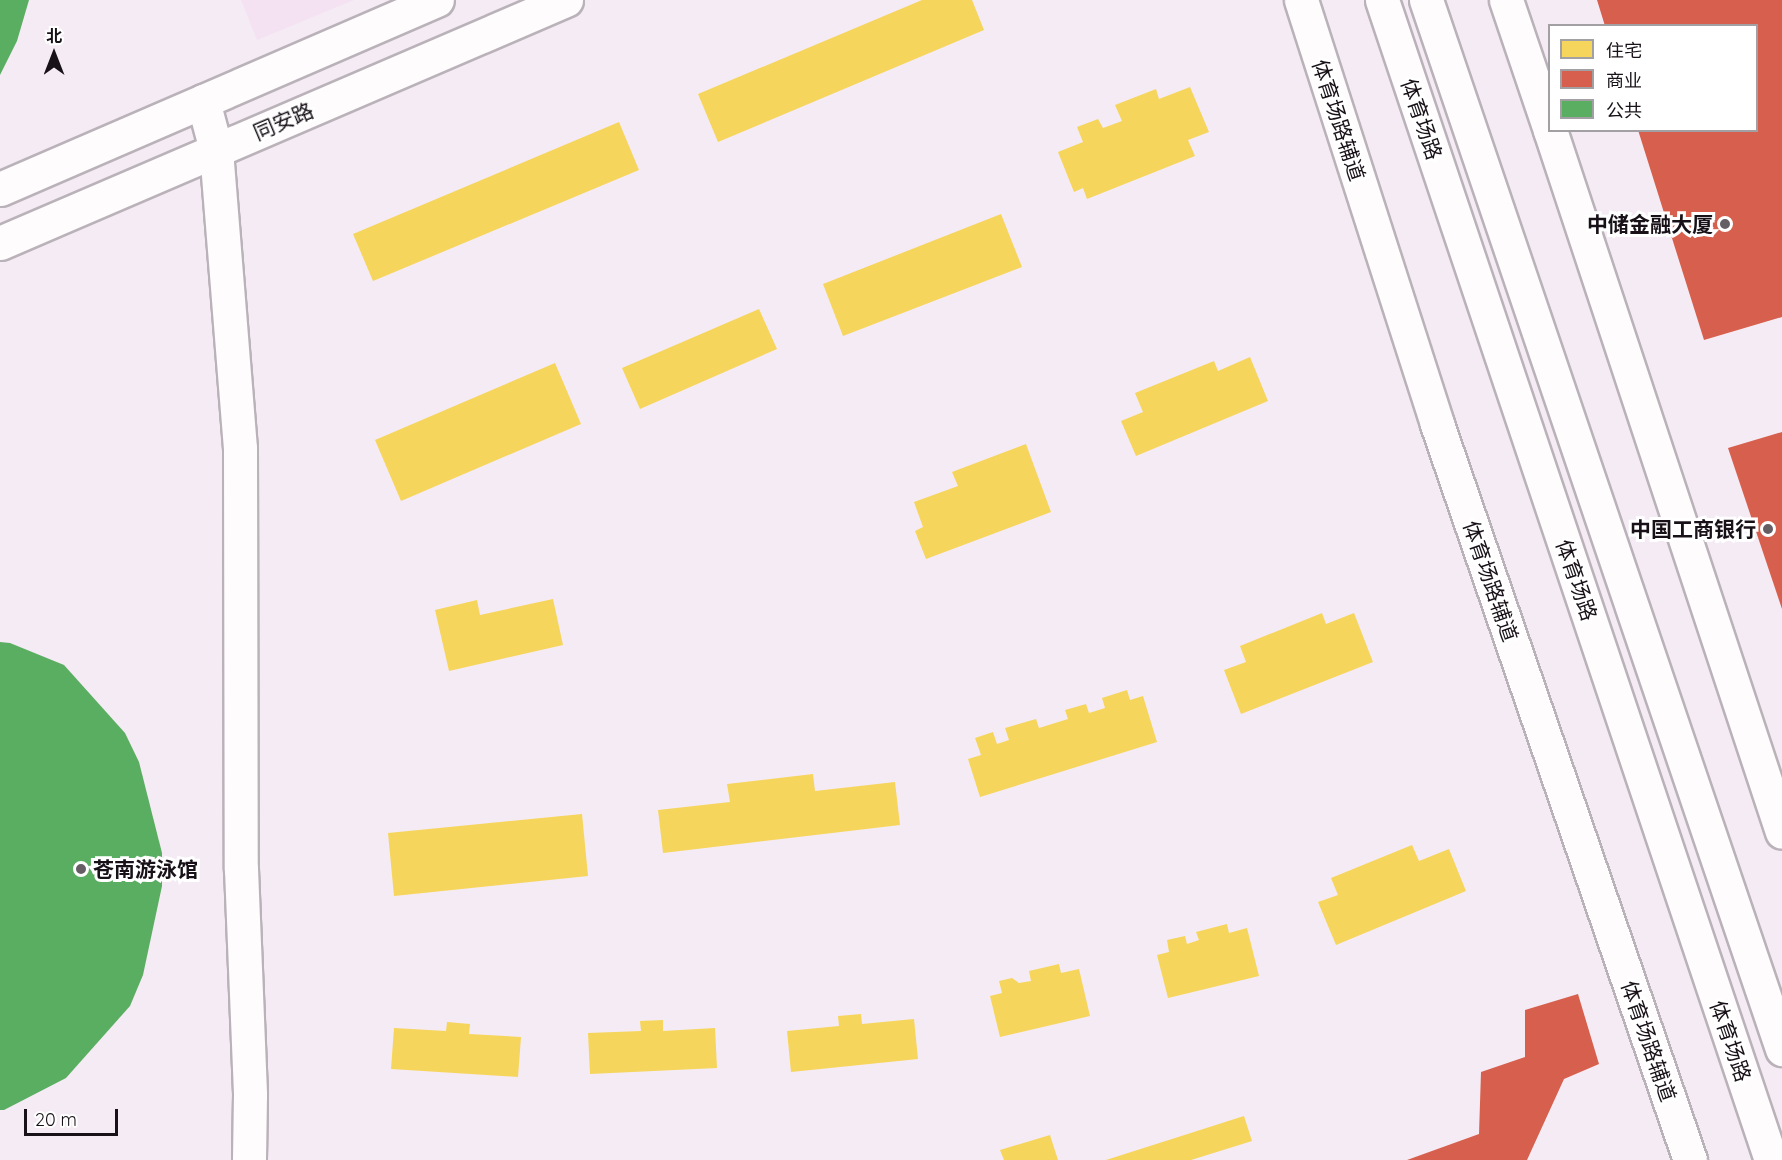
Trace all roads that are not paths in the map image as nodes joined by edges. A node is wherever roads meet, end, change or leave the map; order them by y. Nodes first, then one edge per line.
1 (437, 0) edge
2 (566, 0) edge
3 (1301, 0) edge
4 (1382, 0) edge
5 (1426, 0) edge
6 (1506, 0) edge
7 (203, 101) junction
8 (1548, 124) edge
9 (1551, 132) edge
10 (216, 150) junction
11 (0, 189) edge
12 (0, 243) edge
13 (1782, 832) edge
14 (1782, 1049) edge
15 (249, 1160) edge
16 (1690, 1160) edge
17 (1771, 1160) edge

1 - 7 street
2 - 10 street, 同安路
3 - 16 street, 体育场路辅道
4 - 17 street, 体育场路
5 - 14 street, 体育场路
6 - 8 street
7 - 10 street
7 - 11 street
9 - 13 street
10 - 12 street, 同安路
10 - 15 street

